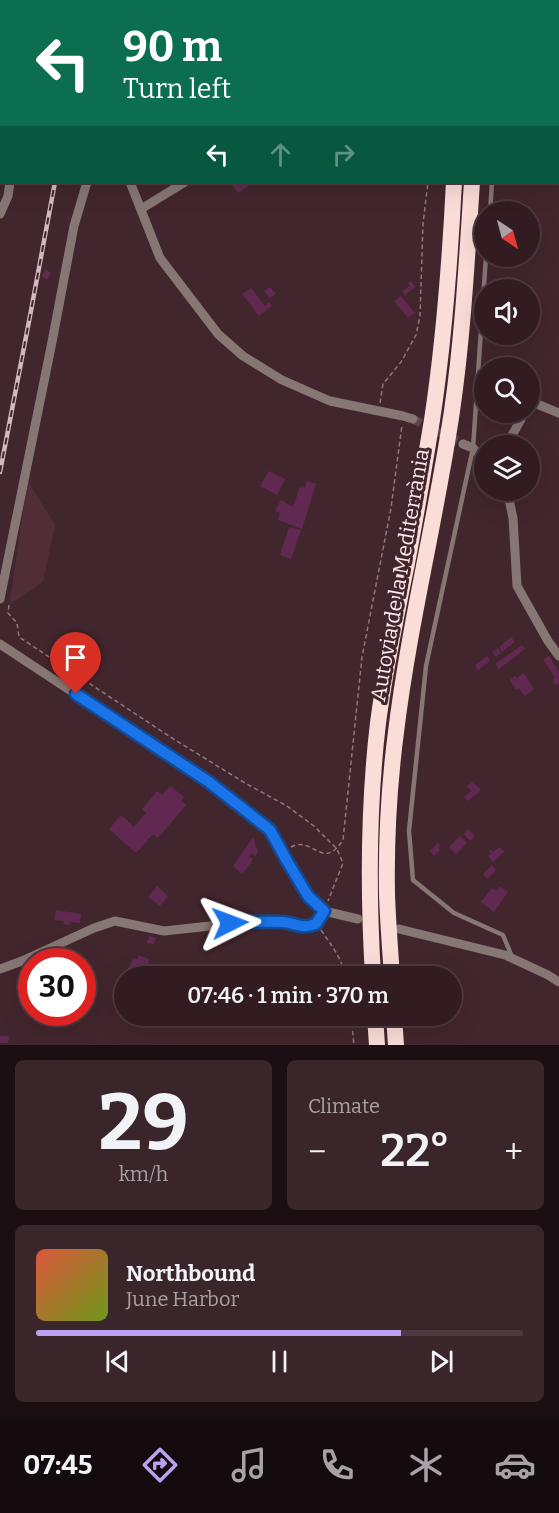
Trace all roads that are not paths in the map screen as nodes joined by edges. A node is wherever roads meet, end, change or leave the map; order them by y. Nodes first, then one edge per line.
1 (10, 183) edge
2 (87, 183) edge
3 (130, 183) edge
4 (183, 183) edge
5 (454, 183) edge
6 (472, 183) edge
7 (492, 183) edge
8 (491, 201) edge
9 (141, 209) junction
10 (0, 214) edge
11 (485, 267) edge
12 (540, 405) edge
13 (559, 413) edge
14 (408, 418) tunnel mouth
15 (463, 444) tunnel mouth
16 (473, 448) junction
17 (509, 501) edge
18 (4, 602) edge
19 (0, 644) edge
20 (559, 656) edge
21 (324, 911) junction
22 (358, 919) dead end
23 (399, 929) dead end
24 (513, 959) junction
25 (372, 966) edge
26 (391, 966) edge
27 (0, 969) edge
28 (559, 982) edge
29 (376, 1026) edge
30 (395, 1026) edge
31 (377, 1045) edge
32 (396, 1045) edge

1 - 10 street
2 - 18 street
3 - 9 street
4 - 9 street
5 - 25 highway, Autovia de la Mediterrània
6 - 26 highway, Autovia de la Mediterrània
7 - 8 lane
9 - 14 street
11 - 16 lane
12 - 13 street
15 - 16 street
16 - 24 lane
17 - 20 street
19 - 21 street
21 - 22 street
21 - 27 street
23 - 24 street
24 - 28 street
29 - 31 highway
30 - 32 highway

